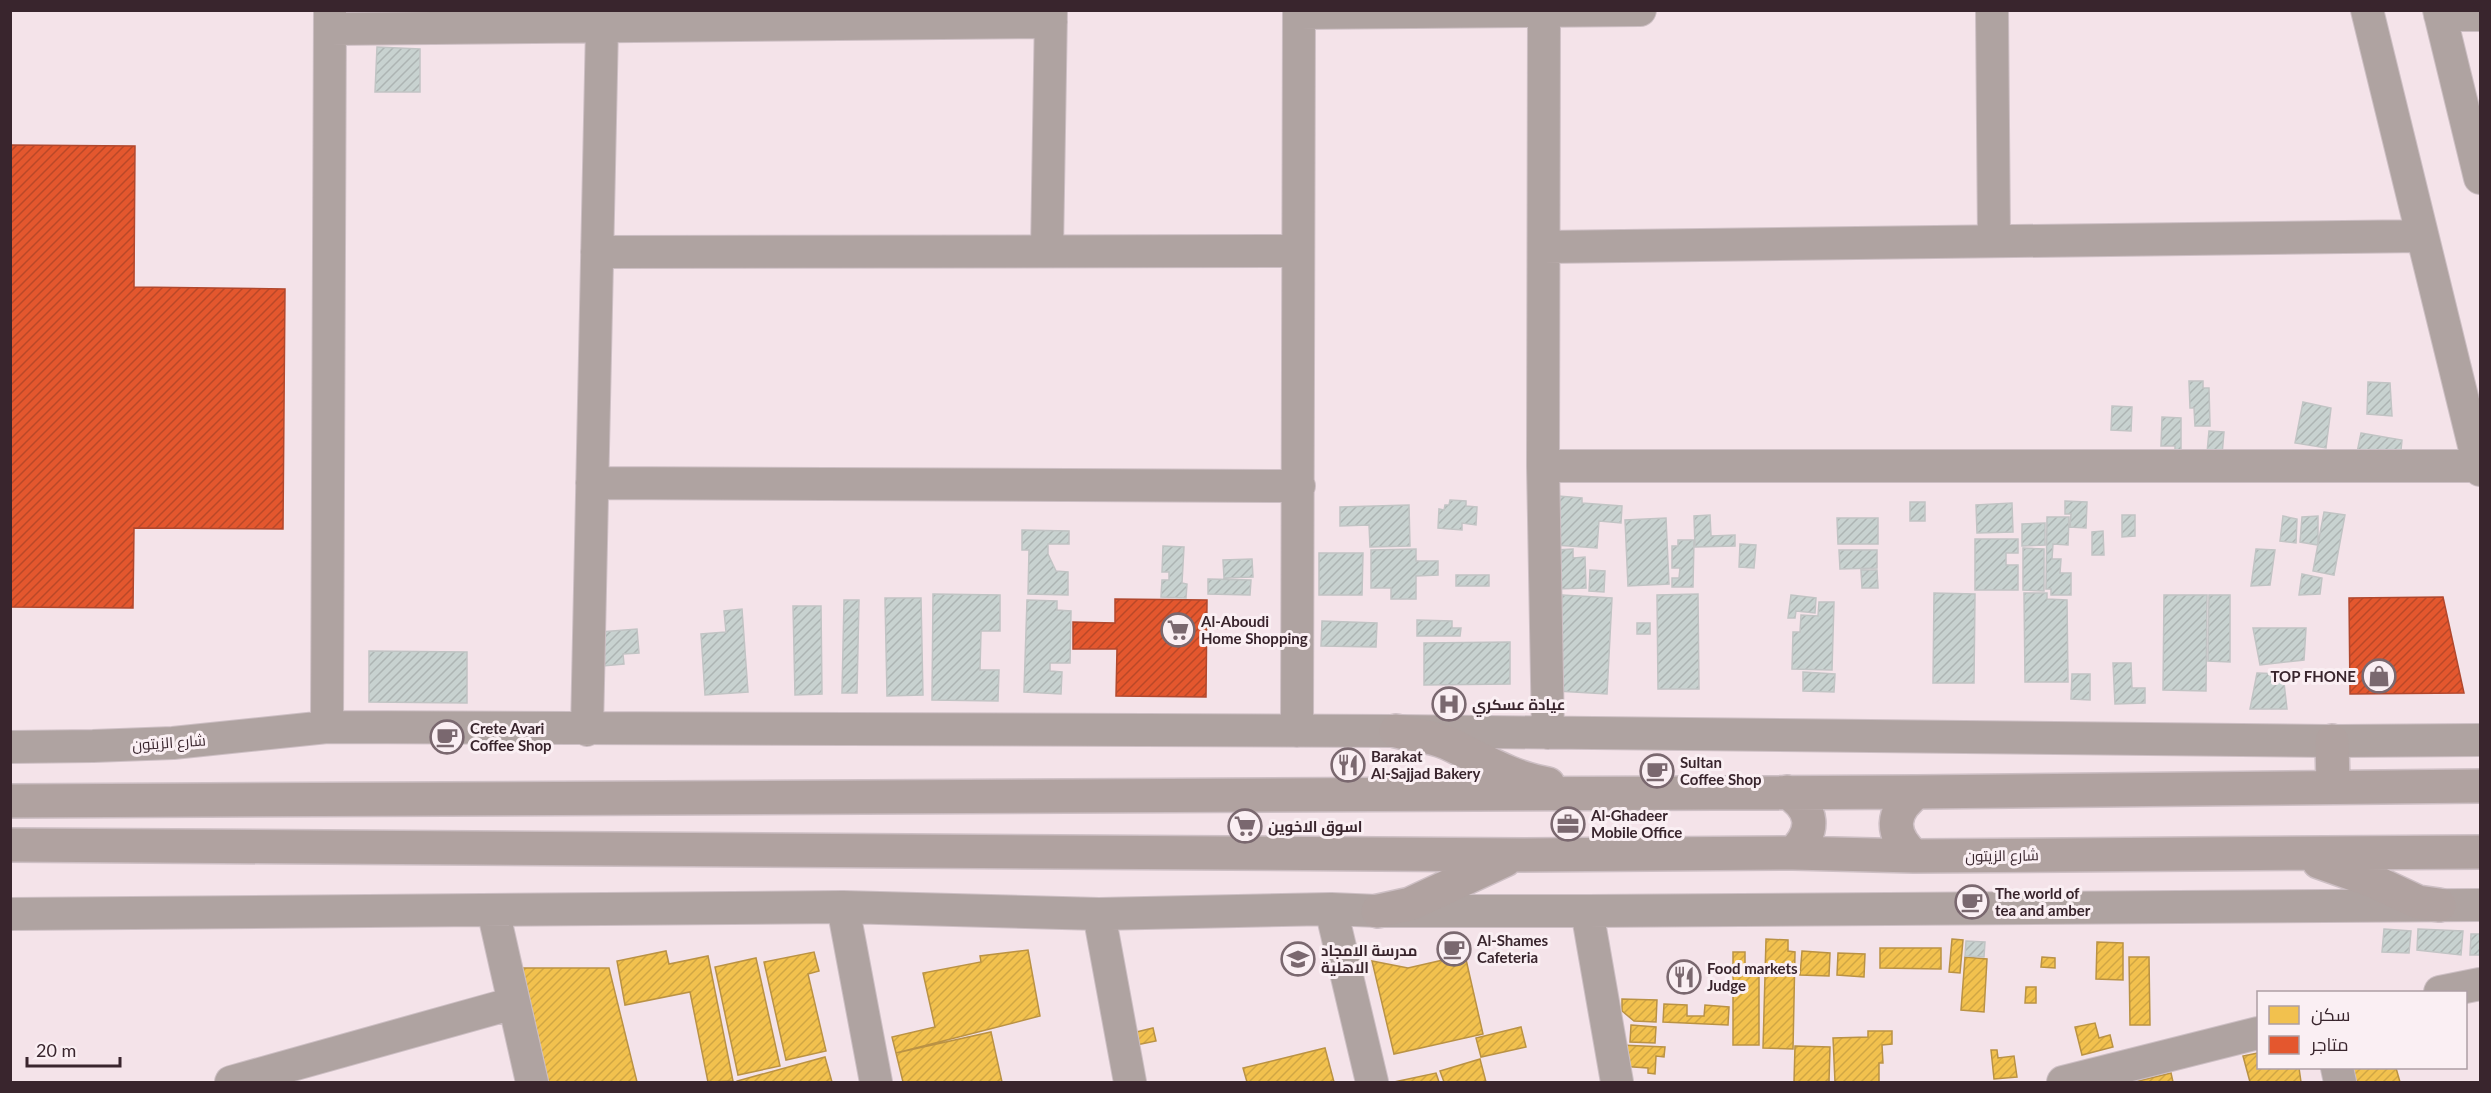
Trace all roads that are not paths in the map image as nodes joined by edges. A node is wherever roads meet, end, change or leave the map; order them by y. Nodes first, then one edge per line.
1 (1640, 10) edge
2 (1992, 10) edge
3 (2367, 10) edge
4 (1544, 11) edge
5 (1299, 12) edge
6 (2439, 13) edge
7 (2481, 15) edge
8 (1051, 16) edge
9 (330, 20) edge
10 (602, 27) junction
11 (2481, 178) edge
12 (2422, 236) junction
13 (1994, 241) junction
14 (1544, 247) junction
15 (1047, 251) junction
16 (1298, 251) junction
17 (597, 252) junction
18 (1543, 466) junction
19 (2480, 468) edge
20 (592, 483) junction
21 (1299, 486) junction
22 (327, 727) junction
23 (587, 730) junction
24 (1297, 731) junction
25 (1396, 731) junction
26 (1548, 733) junction
27 (2481, 740) edge
28 (2332, 741) junction
29 (10, 747) edge
30 (2333, 786) junction
31 (2481, 786) edge
32 (1600, 792) junction
33 (1787, 792) junction
34 (1917, 792) junction
35 (10, 801) edge
36 (10, 844) edge
37 (2481, 852) edge
38 (1793, 853) junction
39 (2273, 853) junction
40 (1524, 855) junction
41 (1914, 856) junction
42 (2439, 905) junction
43 (2481, 905) edge
44 (843, 907) junction
45 (1331, 909) junction
46 (493, 910) junction
47 (1378, 911) junction
48 (1587, 911) junction
49 (10, 914) edge
50 (1099, 914) junction
51 (2481, 984) edge
52 (2449, 991) edge
53 (514, 1003) junction
54 (2257, 1034) edge
55 (231, 1083) edge
56 (532, 1083) edge
57 (876, 1083) edge
58 (1130, 1083) edge
59 (1372, 1083) edge
60 (1617, 1083) edge
61 (2063, 1083) edge

1 - 4 street
2 - 13 street
3 - 12 street
4 - 5 street
4 - 14 street
5 - 16 street
6 - 7 street
6 - 11 street
8 - 10 street
8 - 15 street
9 - 10 street
9 - 22 street
10 - 17 street
12 - 13 street
12 - 19 street
13 - 14 street
14 - 18 street
15 - 16 street
15 - 17 street
16 - 21 street
17 - 20 street
18 - 19 street
18 - 26 street
20 - 21 street
20 - 23 street
21 - 24 street
22 - 23 street, شارع الزيتون
22 - 29 street, شارع الزيتون
23 - 24 street, شارع الزيتون
24 - 25 street, شارع الزيتون
25 - 26 street, شارع الزيتون
25 - 32 main road
26 - 28 street, شارع الزيتون
27 - 28 street, شارع الزيتون
28 - 30 main road
30 - 31 main road
30 - 34 main road
32 - 33 main road
32 - 35 main road
33 - 34 main road
33 - 38 main road
34 - 41 main road
36 - 40 main road
37 - 39 main road, شارع الزيتون
38 - 40 main road, شارع الزيتون
38 - 41 main road, شارع الزيتون
39 - 41 main road, شارع الزيتون
39 - 42 main road
40 - 47 main road
42 - 43 street
42 - 48 street
44 - 46 street
44 - 50 street
44 - 57 street
45 - 47 street
45 - 50 street
45 - 59 street
46 - 49 street
46 - 53 street
47 - 48 street
48 - 60 street
50 - 58 street
51 - 52 street
53 - 55 street
53 - 56 street
54 - 61 street

